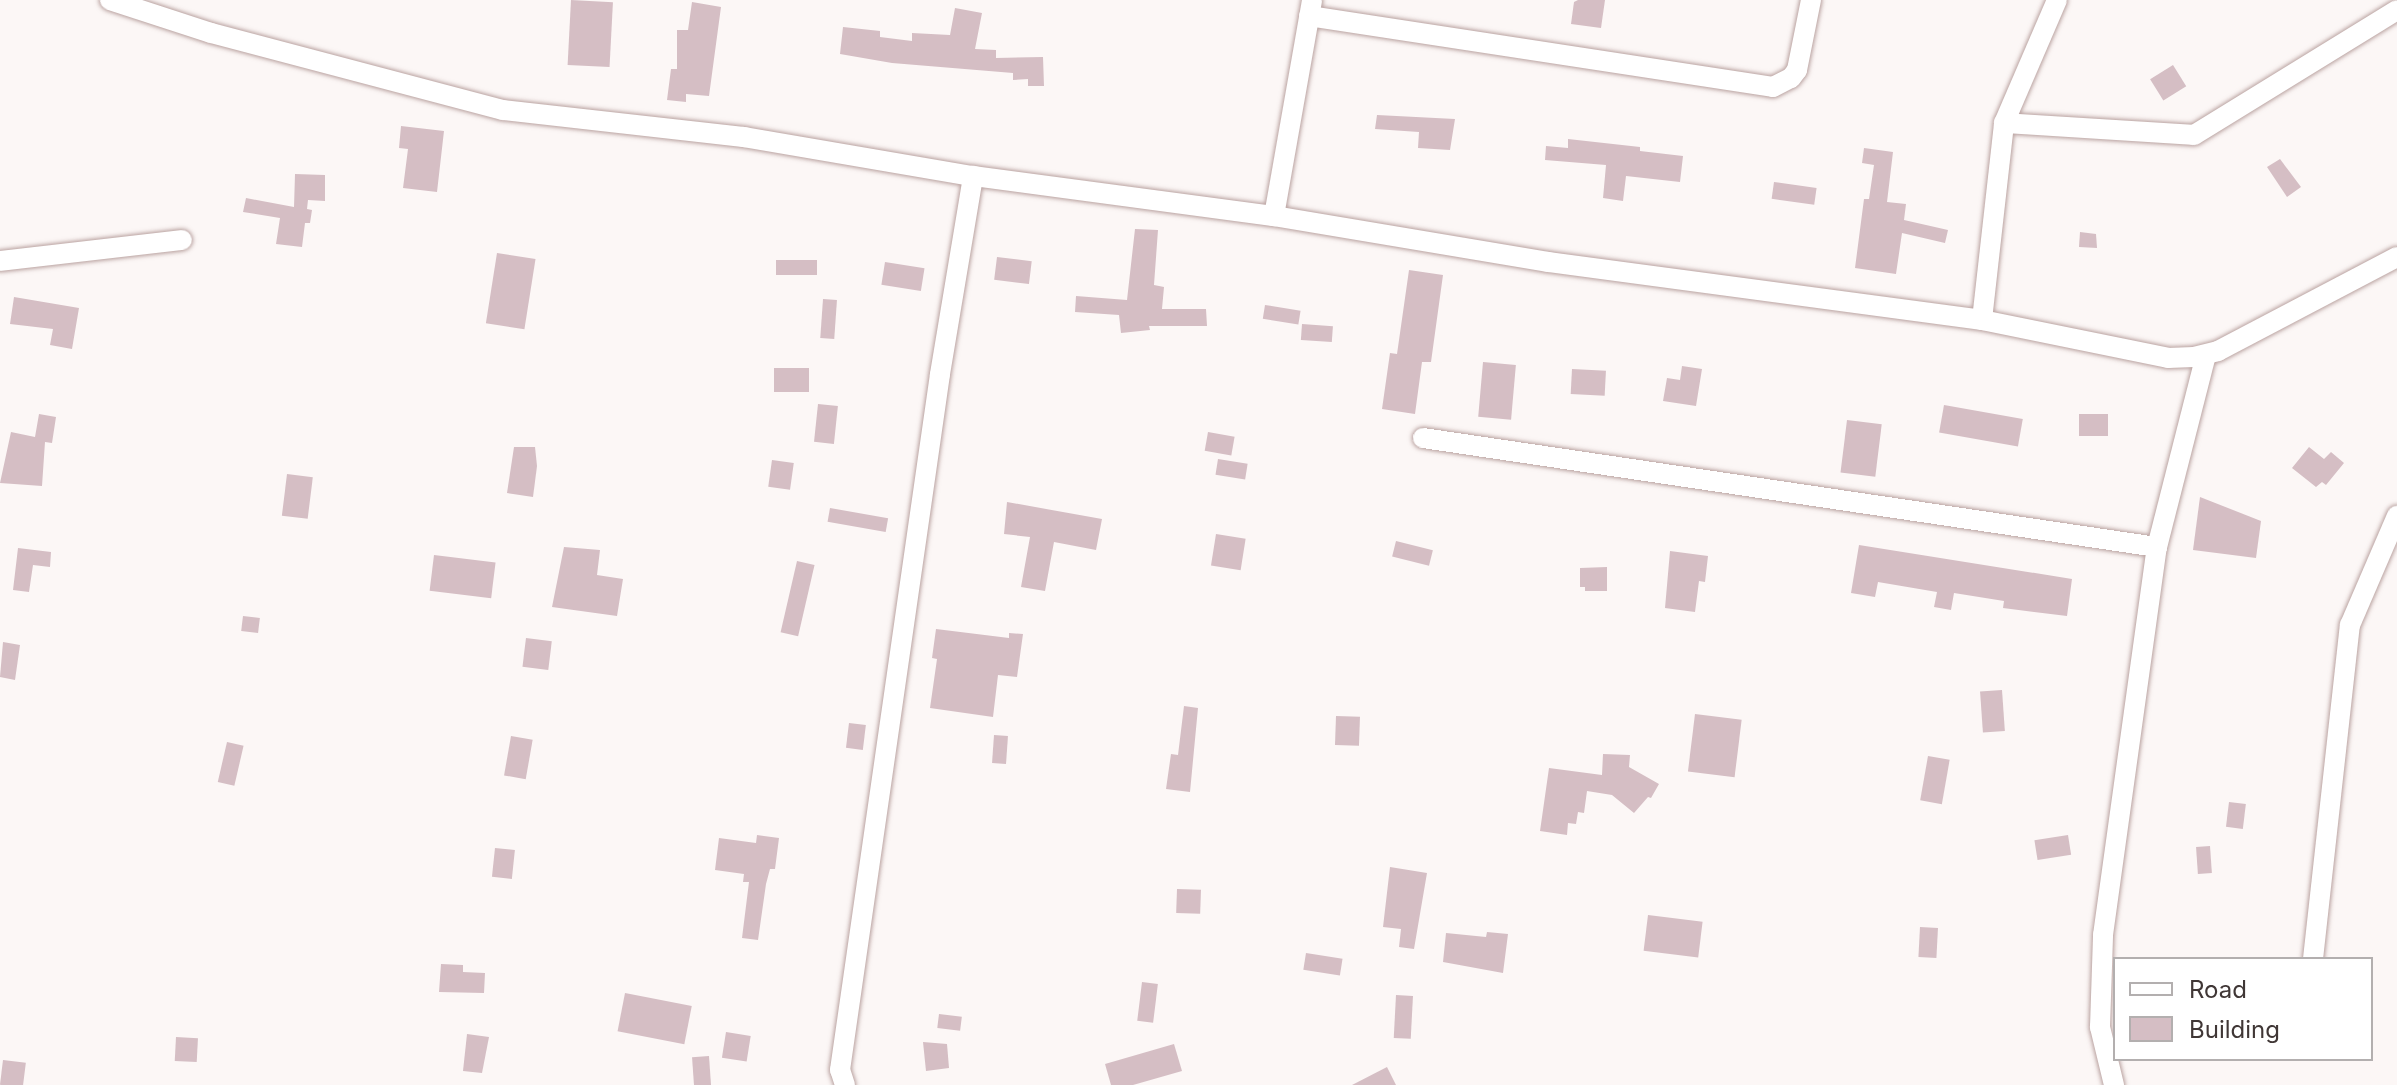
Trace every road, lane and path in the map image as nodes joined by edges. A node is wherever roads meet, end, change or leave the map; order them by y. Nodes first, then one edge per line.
1 (110, 0) edge
2 (1811, 0) edge
3 (2057, 0) edge
4 (1311, 8) edge
5 (2397, 10) edge
6 (2004, 123) junction
7 (973, 176) junction
8 (1274, 216) junction
9 (182, 240) dead end
10 (2397, 257) edge
11 (0, 261) edge
12 (1982, 320) junction
13 (2206, 355) junction
14 (1423, 438) dead end
15 (2397, 516) edge
16 (2157, 547) junction
17 (2313, 957) edge
18 (845, 1085) edge
19 (2114, 1085) edge

1 - 7 street
2 - 4 street
3 - 6 street
4 - 8 street
5 - 6 street
6 - 12 street
7 - 8 street
7 - 18 street
8 - 12 street
9 - 11 street
10 - 13 street
12 - 13 street
13 - 16 street
14 - 16 street
15 - 17 street
16 - 19 street

